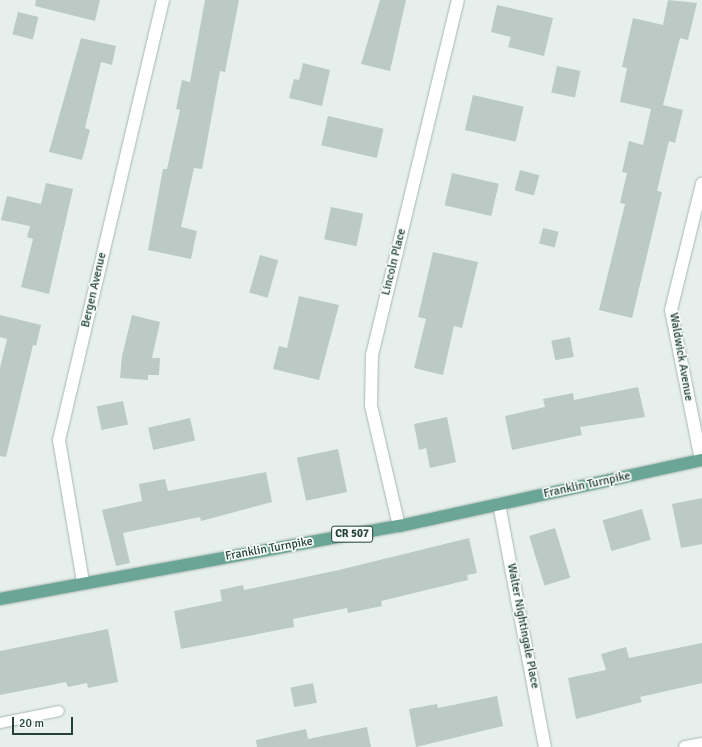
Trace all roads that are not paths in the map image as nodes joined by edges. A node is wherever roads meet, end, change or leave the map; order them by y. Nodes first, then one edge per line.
1 (164, 0) edge
2 (458, 0) edge
3 (702, 184) edge
4 (702, 460) edge
5 (499, 504) junction
6 (399, 526) junction
7 (83, 582) junction
8 (0, 599) edge
9 (59, 711) dead end
10 (0, 723) edge
11 (702, 744) edge
12 (546, 747) edge
13 (685, 747) edge

1 - 7 street, Bergen Avenue
2 - 6 street, Lincoln Place
3 - 4 street, Waldwick Avenue
4 - 5 main road, Franklin Turnpike / CR 507
5 - 6 main road, Franklin Turnpike / CR 507
5 - 12 street, Walter Nightingale Place
6 - 7 main road, Franklin Turnpike / CR 507
7 - 8 main road, Franklin Turnpike / CR 507
9 - 10 lane
11 - 13 street

